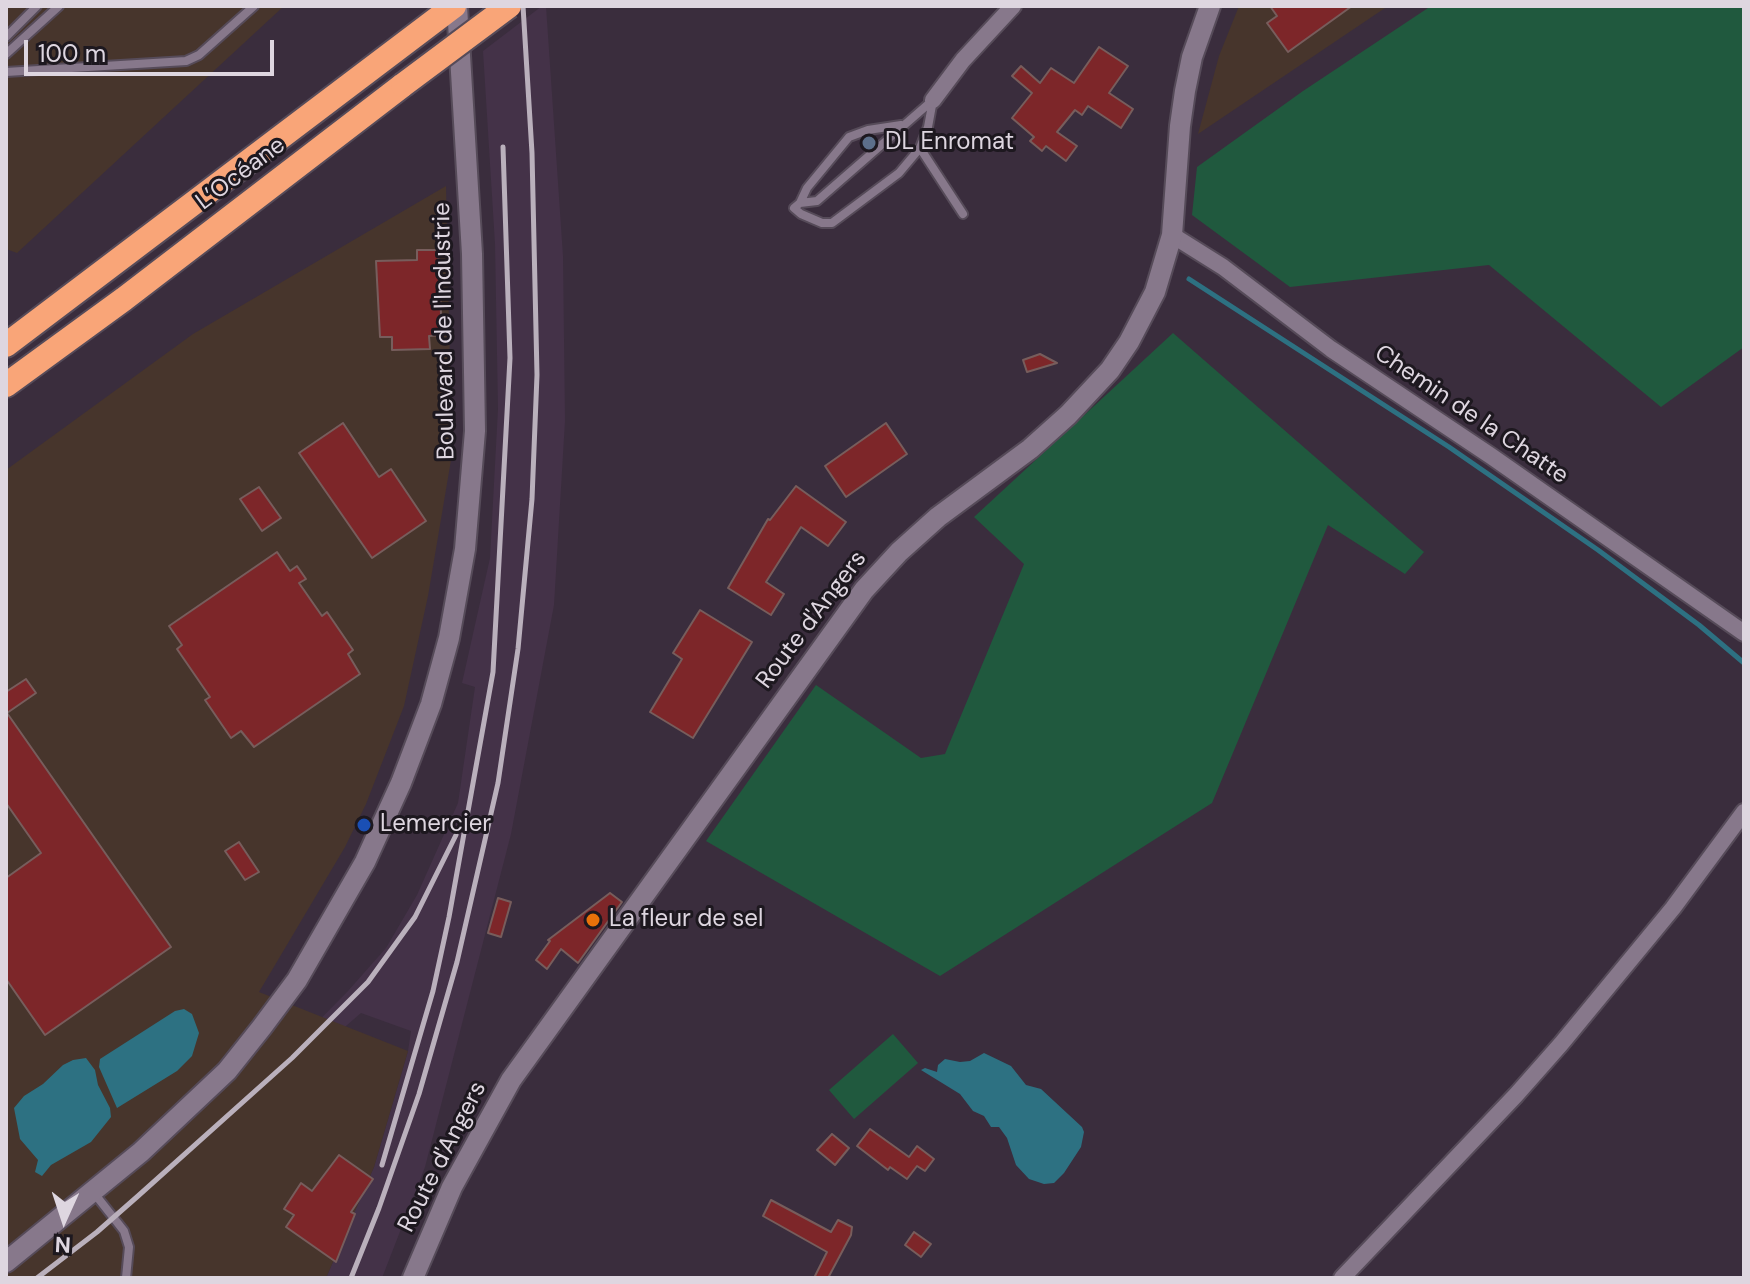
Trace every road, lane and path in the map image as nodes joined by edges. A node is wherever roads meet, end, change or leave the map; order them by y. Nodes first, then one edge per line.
1 (37, 6) edge
2 (59, 6) edge
3 (254, 6) edge
4 (456, 6) edge
5 (509, 6) edge
6 (1013, 6) edge
7 (1210, 6) edge
8 (6, 37) edge
9 (8, 54) edge
10 (8, 72) edge
11 (933, 100) junction
12 (902, 124) junction
13 (920, 148) junction
14 (797, 205) junction
15 (963, 214) dead end
16 (1172, 235) junction
17 (6, 345) edge
18 (6, 385) edge
19 (1744, 633) edge
20 (1744, 812) edge
21 (94, 1193) junction
22 (6, 1262) edge
23 (126, 1278) edge
24 (413, 1278) edge
25 (1342, 1278) edge

1 - 8 lane
2 - 9 lane
3 - 10 lane
4 - 17 highway, L’Océane
4 - 21 street, Boulevard de l'Industrie
5 - 18 highway, L’Océane, bridge
6 - 11 street
7 - 16 street, Route d'Angers
9 - 10 lane
11 - 12 lane
11 - 13 lane
12 - 14 lane
12 - 14 lane
13 - 14 lane
13 - 15 lane
16 - 19 street, Chemin de la Chatte
16 - 24 street, Route d'Angers
20 - 25 street
21 - 22 street, Boulevard de l'Industrie
21 - 23 lane

